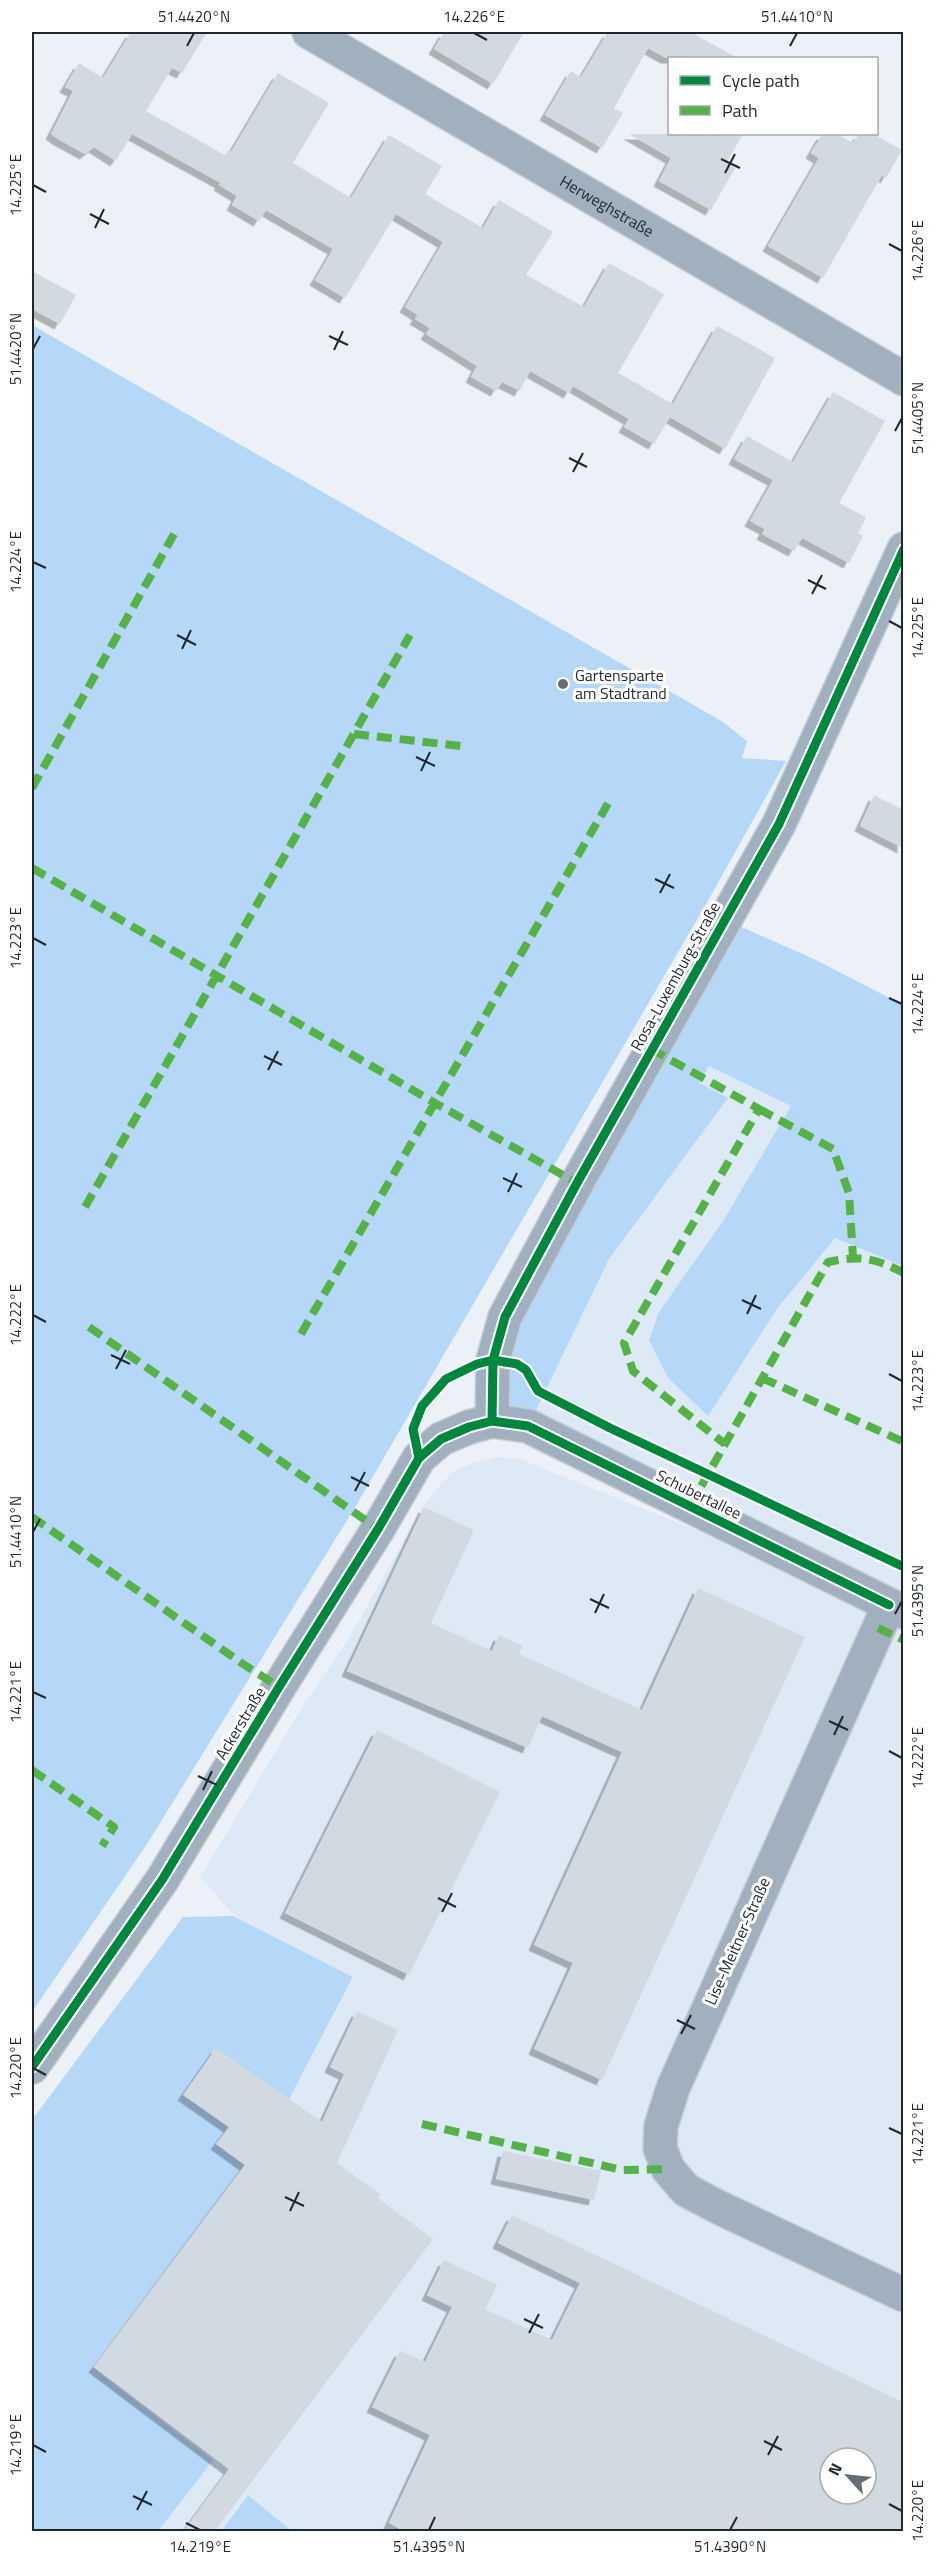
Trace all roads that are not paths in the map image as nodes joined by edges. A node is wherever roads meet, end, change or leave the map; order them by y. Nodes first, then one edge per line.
1 (309, 32) edge
2 (903, 379) edge
3 (903, 549) edge
4 (492, 1421) junction
5 (896, 1608) edge
6 (32, 2067) edge
7 (903, 2295) edge

1 - 2 street, Herweghstraße
3 - 4 street, Rosa-Luxemburg-Straße
4 - 5 street, Schubertallee
4 - 6 street, Ackerstraße
5 - 7 street, Lise-Meitner-Straße

